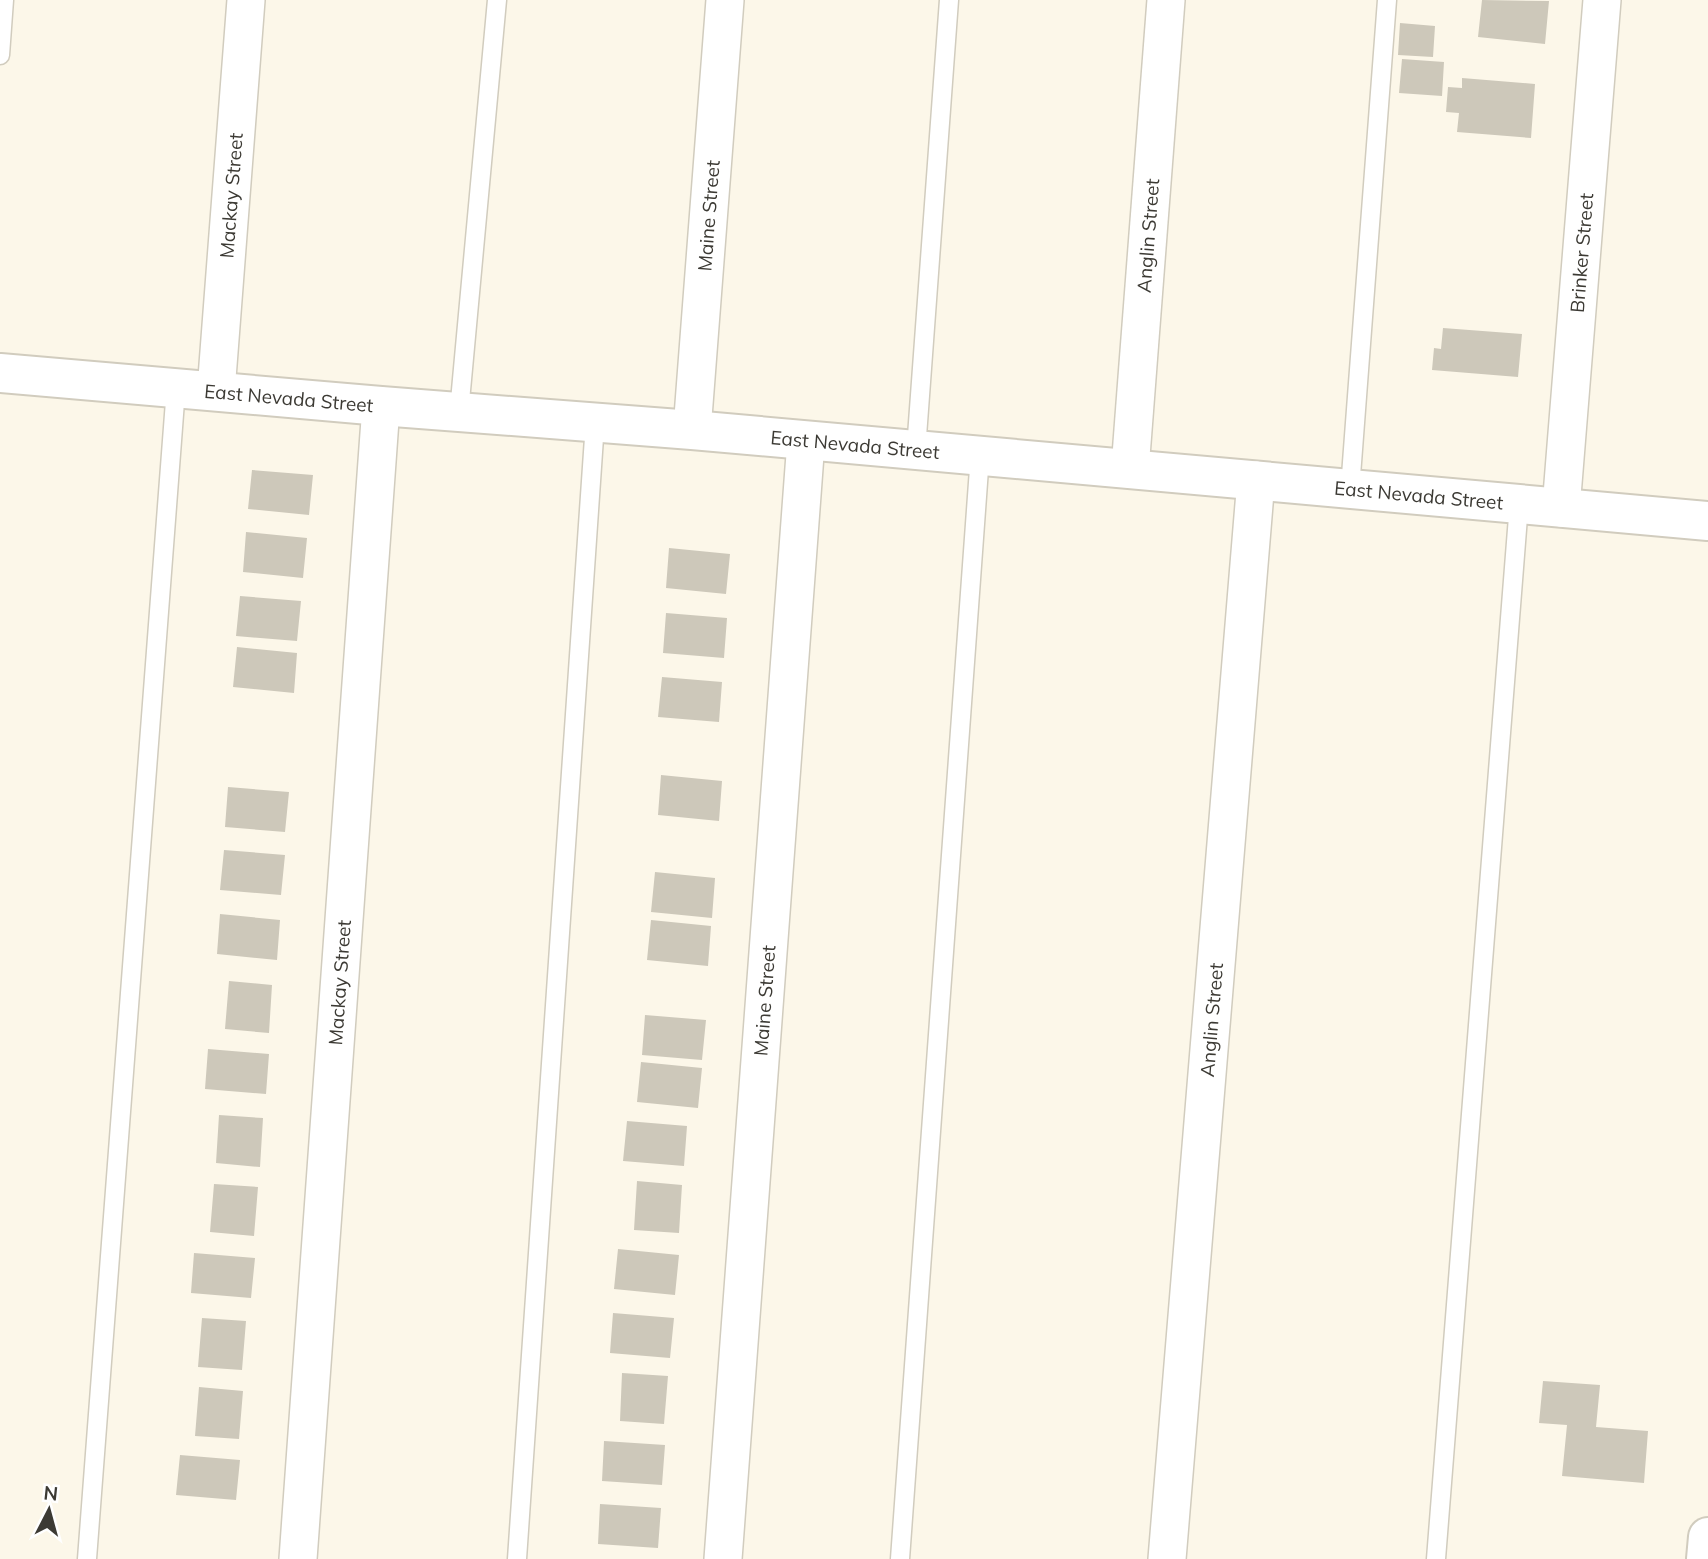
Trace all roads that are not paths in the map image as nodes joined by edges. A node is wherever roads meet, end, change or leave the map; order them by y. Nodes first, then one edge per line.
1 (4, 0) edge
2 (246, 0) edge
3 (497, 0) edge
4 (725, 0) edge
5 (949, 0) edge
6 (1166, 0) edge
7 (1387, 0) edge
8 (1602, 0) edge
9 (0, 55) edge
10 (0, 373) edge
11 (176, 388) junction
12 (216, 391) junction
13 (381, 406) junction
14 (459, 412) junction
15 (596, 423) junction
16 (692, 430) junction
17 (806, 441) junction
18 (916, 450) junction
19 (980, 456) junction
20 (1130, 469) junction
21 (1256, 480) junction
22 (1350, 489) junction
23 (1519, 504) junction
24 (1562, 508) junction
25 (1708, 521) edge
26 (1708, 1537) edge
27 (87, 1559) edge
28 (298, 1559) edge
29 (517, 1559) edge
30 (723, 1559) edge
31 (900, 1559) edge
32 (1167, 1559) edge
33 (1436, 1559) edge
34 (1706, 1559) edge

1 - 9 lane
2 - 12 street, Mackay Street
3 - 14 lane
4 - 16 street, Maine Street
5 - 18 lane
6 - 20 street, Anglin Street
7 - 22 lane
8 - 24 street, Brinker Street
10 - 11 street, East Nevada Street
11 - 12 street, East Nevada Street
11 - 27 lane
12 - 13 street, East Nevada Street
13 - 14 street, East Nevada Street
13 - 28 street, Mackay Street
14 - 15 street, East Nevada Street
15 - 16 street, East Nevada Street
15 - 29 lane
16 - 17 street, East Nevada Street
17 - 18 street, East Nevada Street
17 - 30 street, Maine Street
18 - 19 street, East Nevada Street
19 - 20 street, East Nevada Street
19 - 31 lane
20 - 21 street, East Nevada Street
21 - 22 street, East Nevada Street
21 - 32 street, Anglin Street
22 - 23 street, East Nevada Street
23 - 24 street, East Nevada Street
23 - 33 lane
24 - 25 street, East Nevada Street
26 - 34 street

